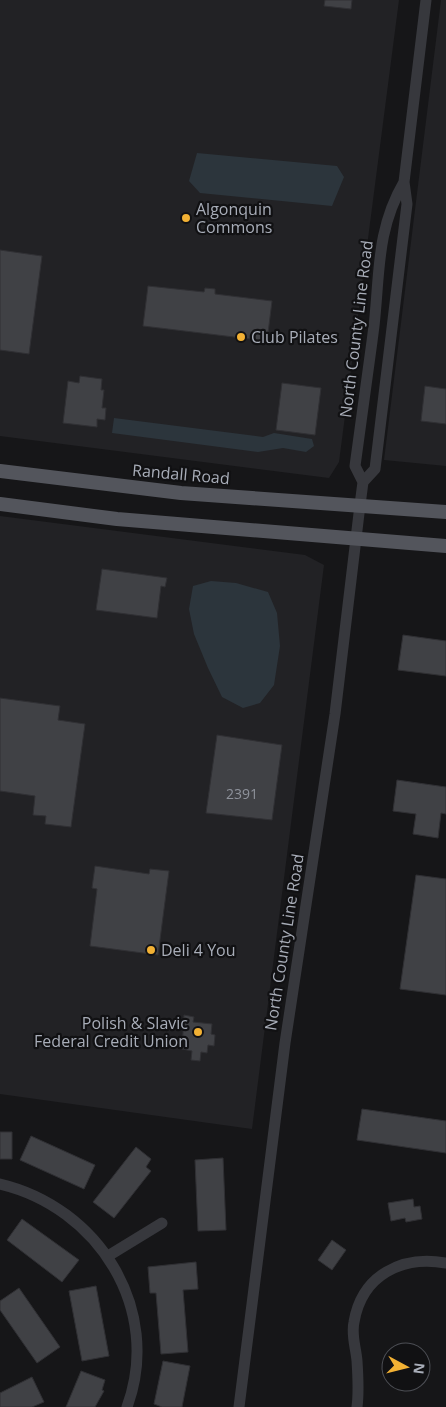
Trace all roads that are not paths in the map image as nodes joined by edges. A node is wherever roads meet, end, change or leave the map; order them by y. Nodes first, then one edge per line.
1 (426, 0) edge
2 (404, 182) junction
3 (0, 471) edge
4 (363, 482) junction
5 (0, 504) edge
6 (360, 505) junction
7 (446, 512) edge
8 (356, 538) junction
9 (446, 546) edge
10 (0, 1184) edge
11 (162, 1223) dead end
12 (108, 1256) junction
13 (446, 1262) edge
14 (127, 1407) edge
15 (239, 1407) edge
16 (357, 1407) edge

1 - 2 street, North County Line Road
2 - 4 street, North County Line Road
2 - 4 street, North County Line Road
3 - 6 main road, Randall Road
4 - 6 street, North County Line Road
5 - 8 main road
6 - 7 main road, Randall Road
6 - 8 street, North County Line Road
8 - 9 main road
8 - 15 street, North County Line Road
10 - 12 street
11 - 12 street
12 - 14 street
13 - 16 street

